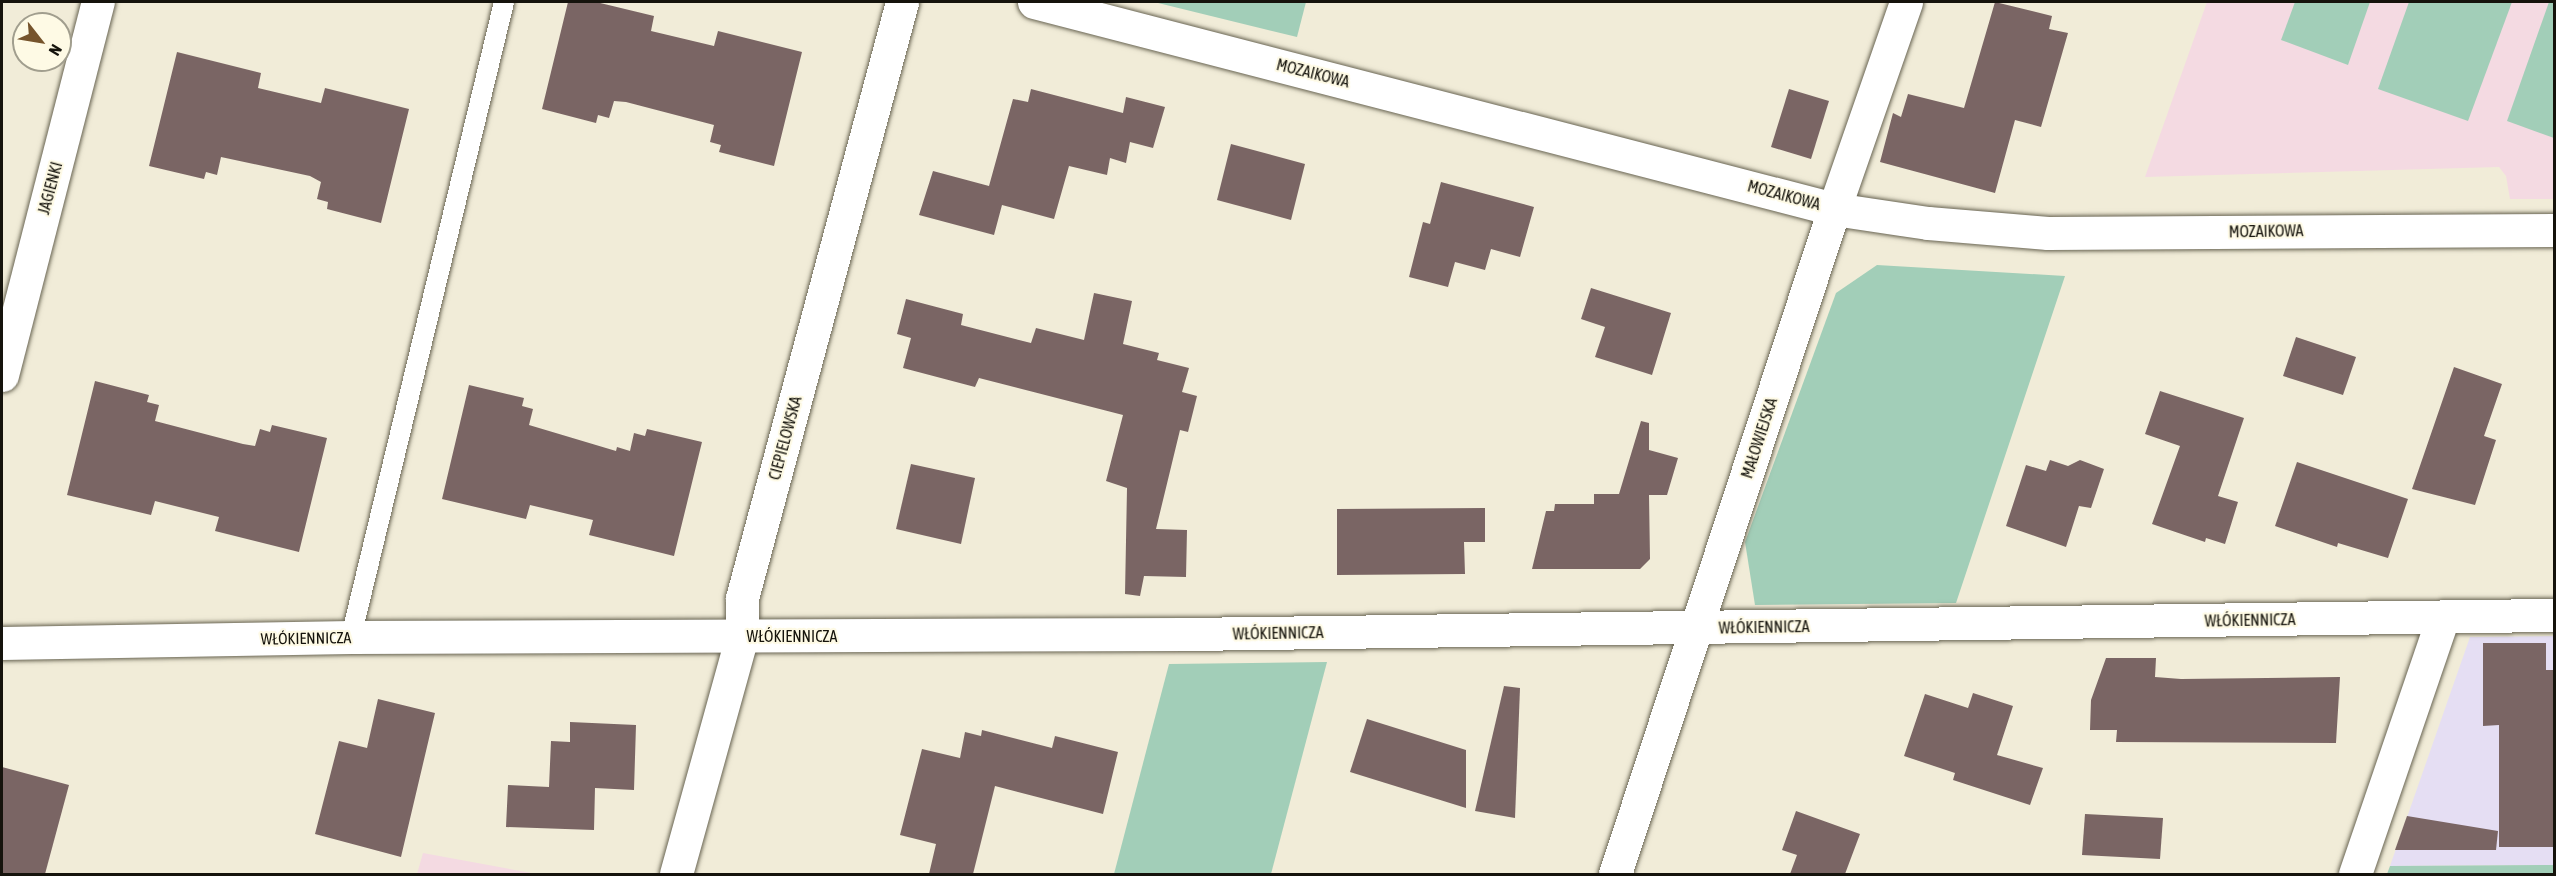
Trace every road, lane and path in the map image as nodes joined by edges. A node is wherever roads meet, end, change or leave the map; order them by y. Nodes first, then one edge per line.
1 (98, 2) edge
2 (504, 2) edge
3 (902, 2) edge
4 (1034, 2) edge
5 (1906, 2) edge
6 (1834, 208) junction
7 (2554, 230) edge
8 (2, 375) edge
9 (2554, 615) edge
10 (2443, 617) junction
11 (1697, 628) junction
12 (742, 636) junction
13 (351, 637) junction
14 (2, 643) edge
15 (676, 874) edge
16 (1615, 874) edge
17 (2355, 874) edge

1 - 8 street, JAGIENKI
2 - 13 lane
3 - 12 street, CIEPIELOWSKA
4 - 6 street, MOZAIKOWA
5 - 6 street, MAŁOWIEJSKA
6 - 7 street, MOZAIKOWA
6 - 11 street, MAŁOWIEJSKA
9 - 10 street, WŁÓKIENNICZA
10 - 11 street, WŁÓKIENNICZA
10 - 17 street
11 - 12 street, WŁÓKIENNICZA
11 - 16 street, MAŁOWIEJSKA
12 - 13 street, WŁÓKIENNICZA
12 - 15 street, CIEPIELOWSKA
13 - 14 street, WŁÓKIENNICZA

